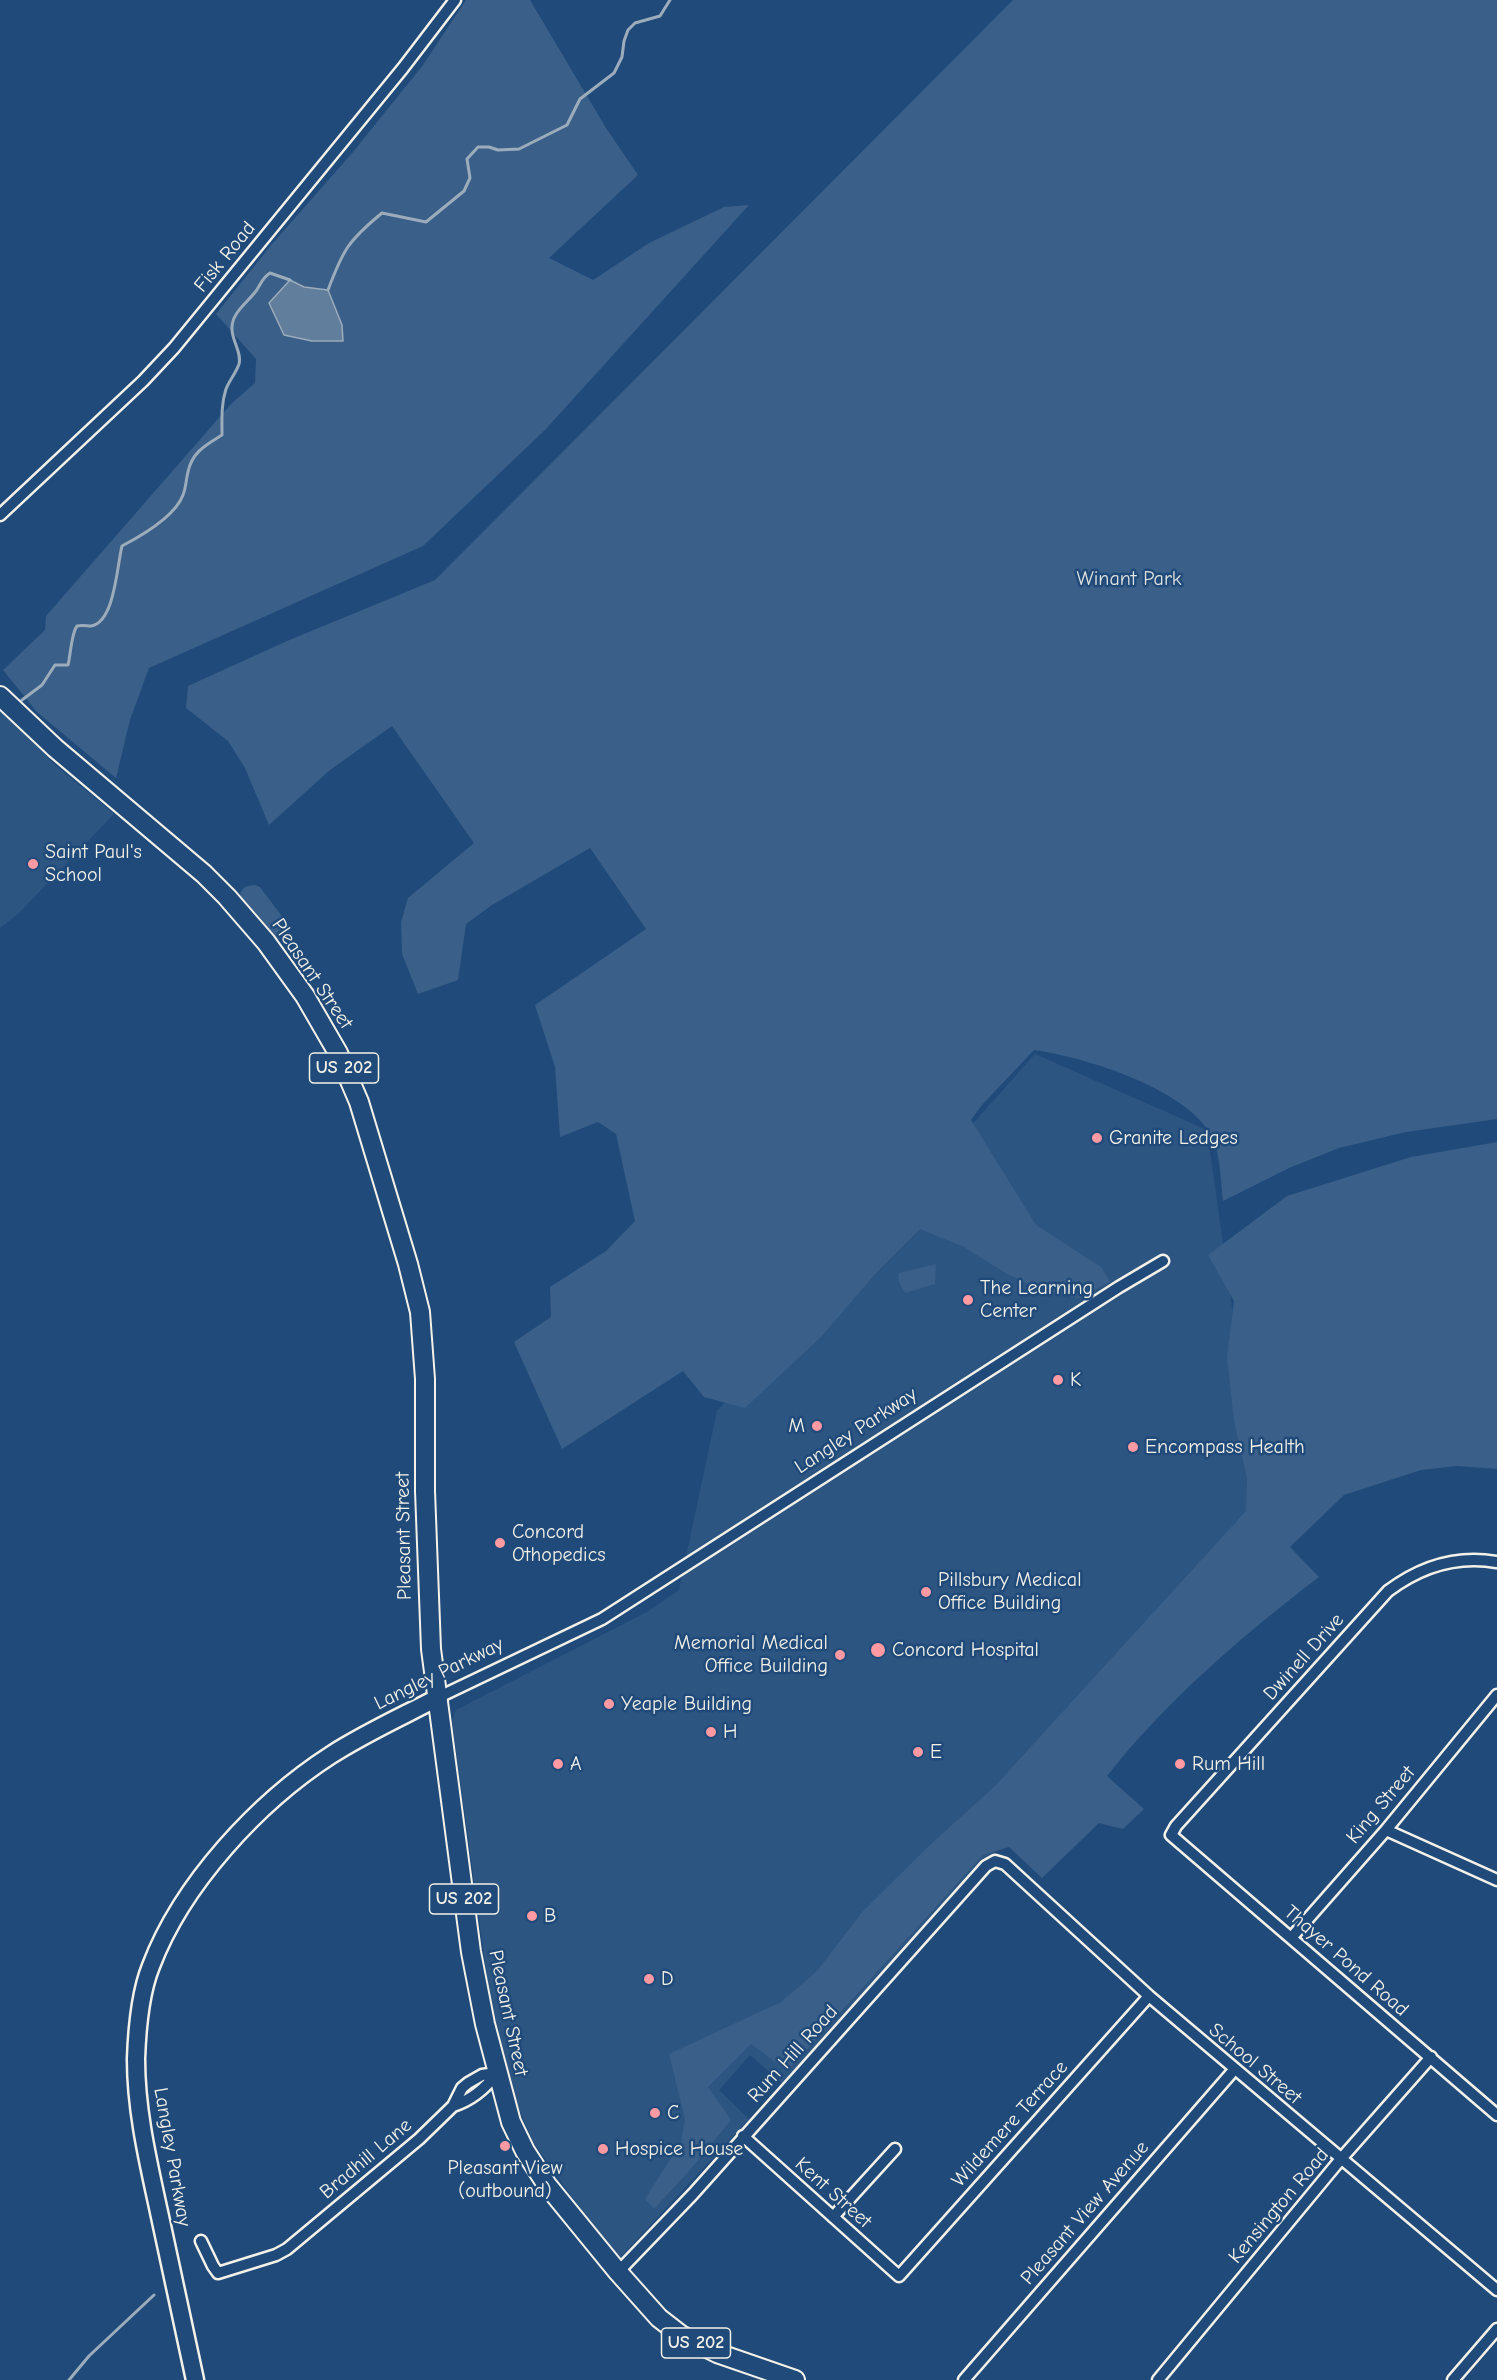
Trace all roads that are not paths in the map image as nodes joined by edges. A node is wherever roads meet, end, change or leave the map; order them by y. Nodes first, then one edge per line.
1 (456, 0) edge
2 (0, 515) edge
3 (0, 696) edge
4 (1163, 1261) dead end
5 (1497, 1562) edge
6 (439, 1697) junction
7 (1496, 1698) edge
8 (1386, 1830) junction
9 (1171, 1835) joint
10 (995, 1861) joint
11 (1497, 1880) edge
12 (1291, 1938) junction
13 (1149, 1996) junction
14 (1431, 2057) junction
15 (1234, 2070) junction
16 (497, 2073) junction
17 (1497, 2115) edge
18 (743, 2136) junction
19 (895, 2149) dead end
20 (1340, 2160) junction
21 (833, 2217) junction
22 (201, 2241) dead end
23 (618, 2272) junction
24 (899, 2276) joint
25 (1497, 2290) edge
26 (1497, 2329) edge
27 (195, 2380) edge
28 (795, 2380) edge
29 (964, 2380) edge
30 (1158, 2380) edge
31 (1453, 2380) edge

1 - 2 street, Fisk Road
3 - 6 main road, Pleasant Street / US 202
4 - 6 street, Langley Parkway
5 - 9 street, Dwinell Drive
6 - 16 main road, Pleasant Street / US 202
6 - 27 street, Langley Parkway
7 - 8 street, King Street
8 - 11 street
8 - 12 street, King Street
9 - 12 street, Thayer Pond Road
10 - 13 street, School Street
10 - 18 street, Rum Hill Road
12 - 14 street, Thayer Pond Road
13 - 15 street, School Street
13 - 24 street, Wildemere Terrace
14 - 17 street, Thayer Pond Road
14 - 20 street, Kensington Road
15 - 20 street, School Street
15 - 29 street, Pleasant View Avenue
16 - 22 street, Bradhill Lane
16 - 23 main road, Pleasant Street / US 202
18 - 21 street, Kent Street
18 - 23 street, Rum Hill Road
19 - 21 street
20 - 25 street, School Street
20 - 30 street, Kensington Road
21 - 24 street, Kent Street
23 - 28 main road, Pleasant Street / US 202
26 - 31 street

